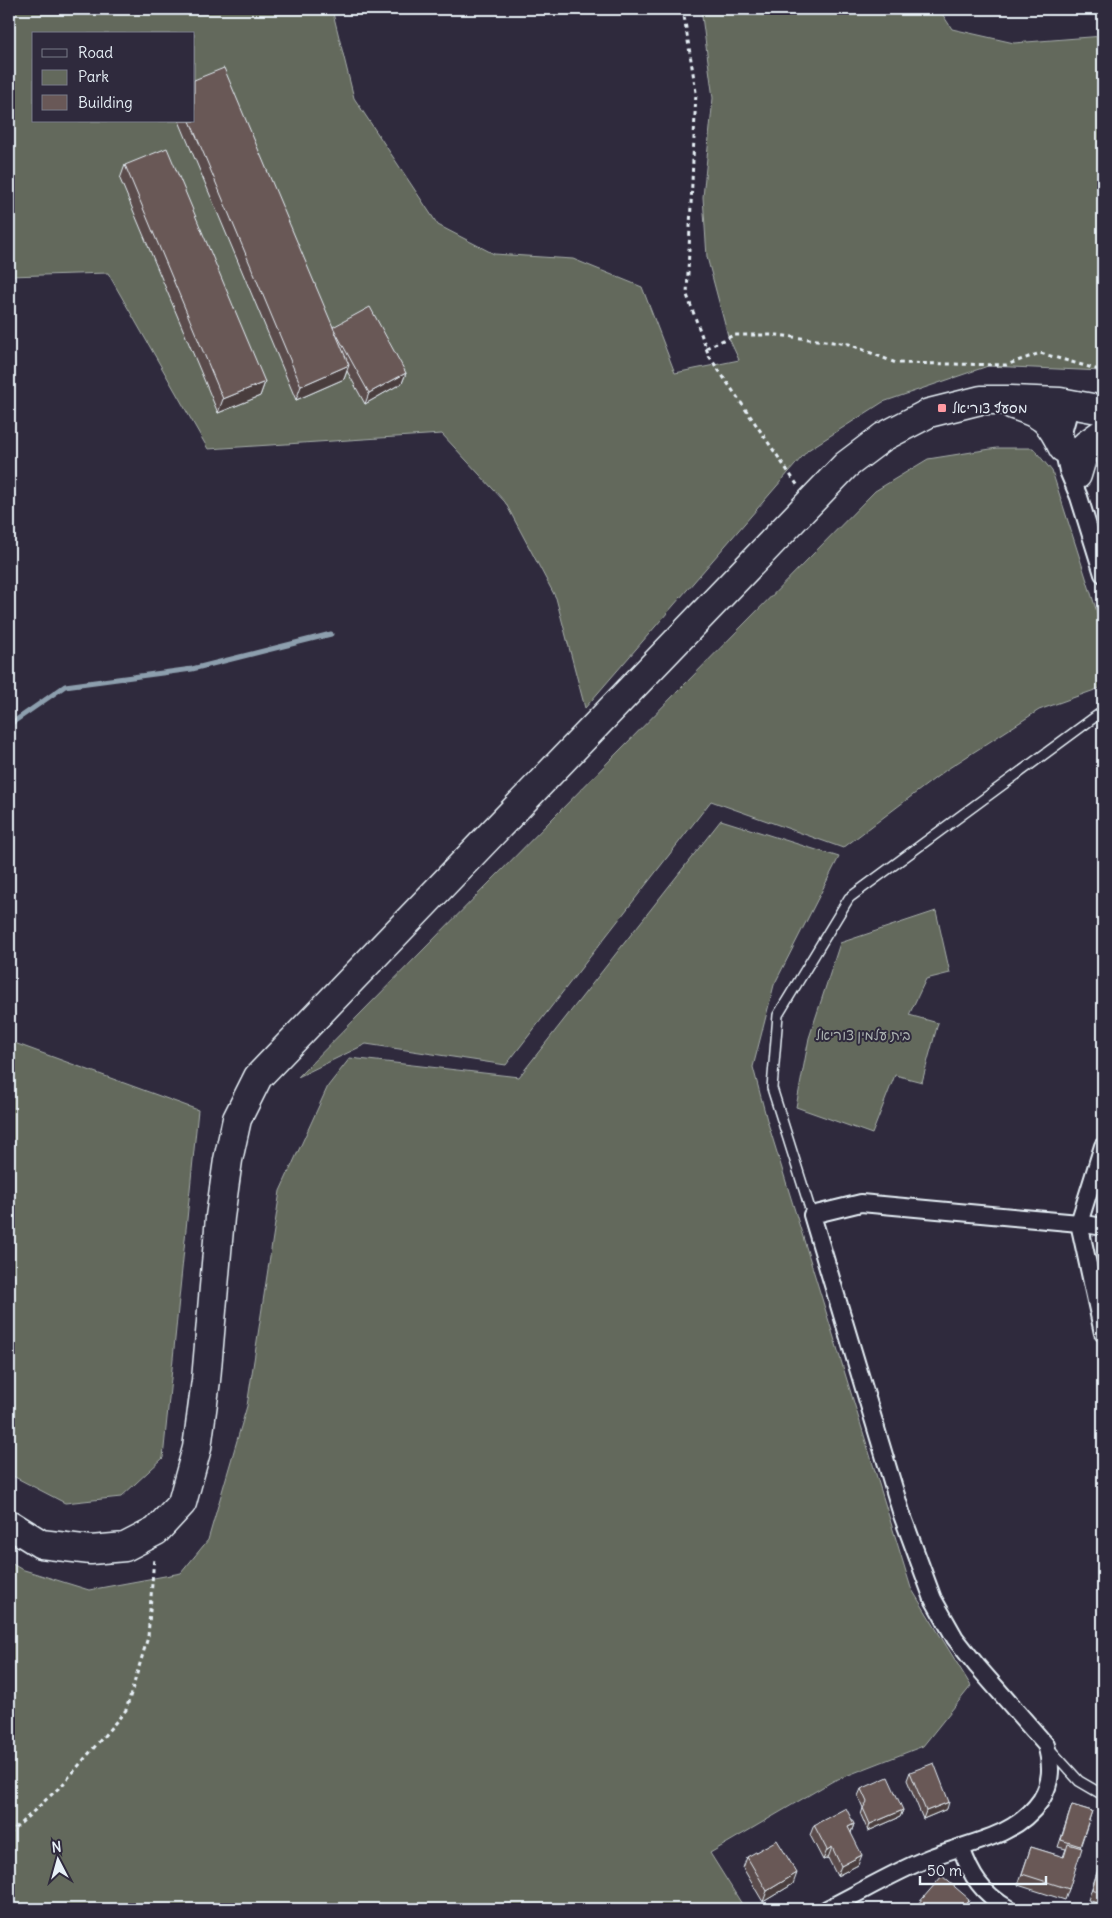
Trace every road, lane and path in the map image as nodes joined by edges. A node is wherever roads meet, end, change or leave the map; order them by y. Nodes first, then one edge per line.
1 (683, 9) edge
2 (706, 348) junction
3 (1103, 371) edge
4 (1000, 400) junction
5 (1071, 404) junction
6 (1103, 410) edge
7 (1103, 433) edge
8 (1063, 448) junction
9 (1078, 486) junction
10 (810, 504) junction
11 (1103, 574) edge
12 (1103, 711) edge
13 (1103, 1146) edge
14 (812, 1215) junction
15 (1079, 1223) junction
16 (1103, 1227) edge
17 (1103, 1333) edge
18 (9, 1524) edge
19 (156, 1531) junction
20 (1046, 1745) junction
21 (1103, 1795) edge
22 (9, 1834) edge
23 (961, 1847) junction
24 (827, 1909) edge
25 (1010, 1909) edge

1 - 2 path
2 - 3 path
2 - 10 path
4 - 5 highway
4 - 8 highway
4 - 10 highway
5 - 6 highway
5 - 8 street
5 - 9 street
7 - 9 highway
8 - 9 street
9 - 11 street
10 - 19 highway
12 - 14 lane
13 - 15 street
14 - 15 street
14 - 20 street
15 - 16 street
15 - 17 street
18 - 19 highway
19 - 22 path
20 - 21 lane
20 - 23 street
23 - 24 street
23 - 25 street

